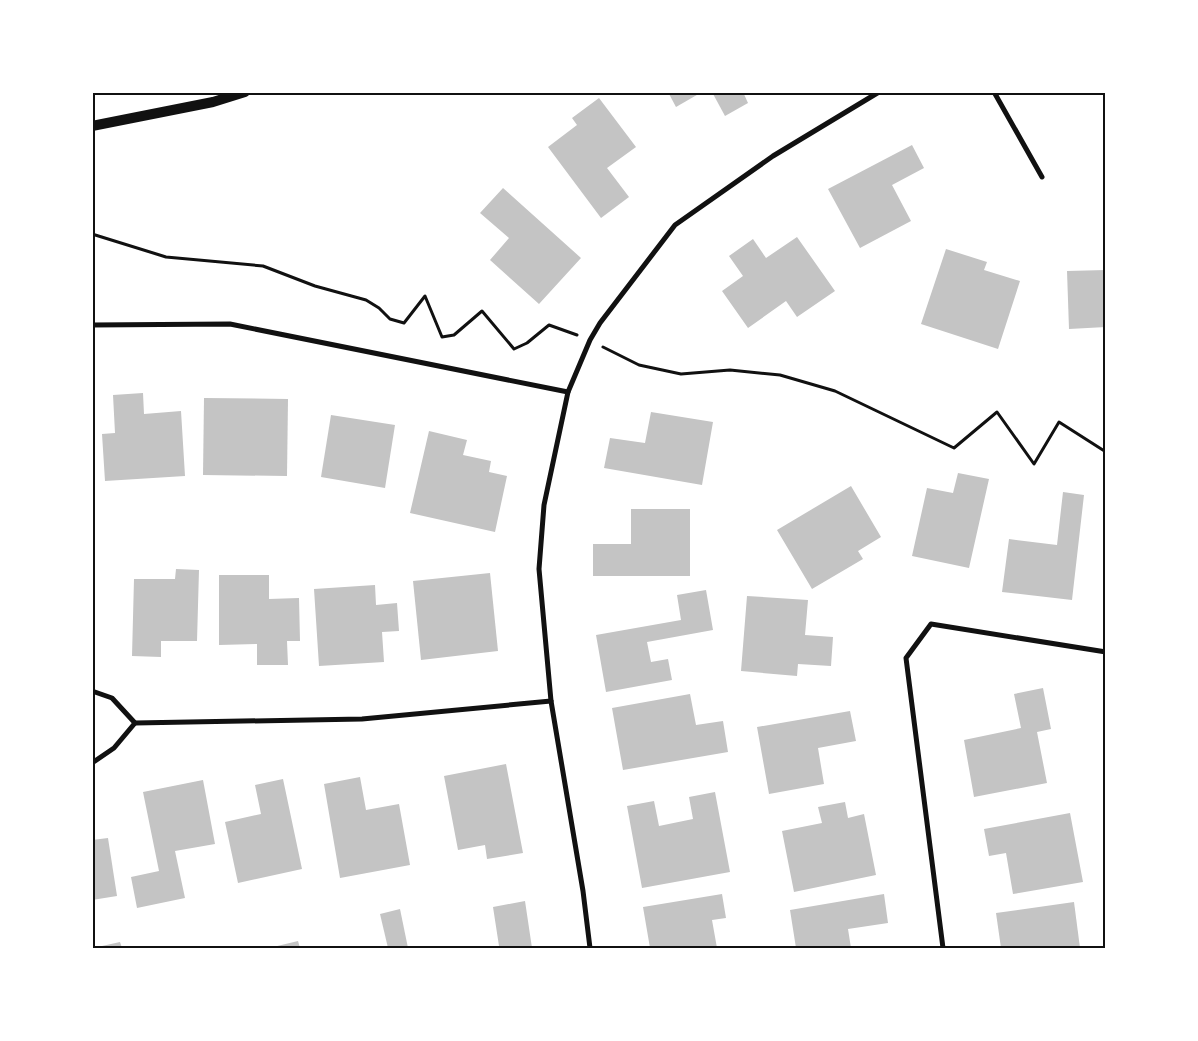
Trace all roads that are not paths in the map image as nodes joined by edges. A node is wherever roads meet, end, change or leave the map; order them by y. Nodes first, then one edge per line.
1 (245, 92) edge
2 (879, 92) edge
3 (994, 92) edge
4 (92, 126) edge
5 (1042, 177) dead end
6 (92, 325) edge
7 (568, 392) junction
8 (1106, 652) edge
9 (92, 691) edge
10 (551, 701) junction
11 (135, 722) junction
12 (92, 763) edge
13 (590, 948) edge
14 (943, 948) edge

1 - 4 main road
2 - 7 street
3 - 5 street
6 - 7 street
7 - 10 street
8 - 14 street
9 - 11 street
10 - 11 street
10 - 13 street
11 - 12 street

